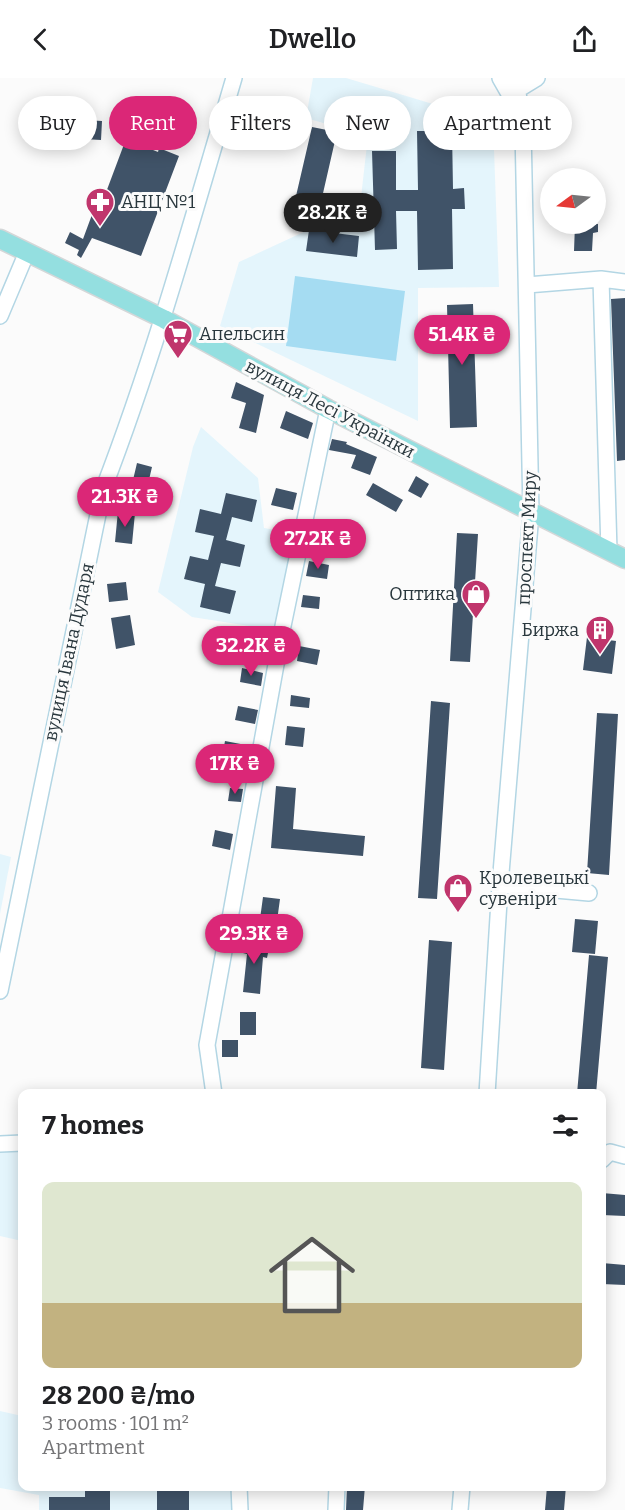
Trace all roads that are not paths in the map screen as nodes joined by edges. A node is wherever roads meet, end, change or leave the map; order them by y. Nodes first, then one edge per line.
1 (234, 78) edge
2 (500, 78) edge
3 (537, 78) edge
4 (518, 84) edge
5 (0, 239) edge
6 (27, 252) junction
7 (601, 279) junction
8 (625, 282) edge
9 (527, 285) junction
10 (0, 316) edge
11 (164, 320) junction
12 (328, 409) junction
13 (531, 513) junction
14 (609, 551) junction
15 (625, 560) edge
16 (500, 885) junction
17 (589, 893) dead end
18 (0, 991) edge
19 (213, 1089) edge
20 (487, 1089) edge
21 (18, 1143) edge
22 (0, 1144) edge
23 (606, 1156) edge
24 (625, 1156) edge
25 (239, 1491) edge
26 (337, 1491) edge
27 (462, 1491) edge
28 (240, 1510) edge
29 (336, 1510) edge
30 (460, 1510) edge

1 - 11 street, вулиця Івана Дударя
2 - 4 street
3 - 4 street
4 - 9 street, проспект Миру
5 - 6 main road, вулиця Лесі Українки
6 - 10 street
6 - 11 main road, вулиця Лесі Українки
7 - 8 street
7 - 9 street
7 - 14 street
9 - 13 street, проспект Миру
11 - 12 main road, вулиця Лесі Українки
11 - 18 street, вулиця Івана Дударя
12 - 13 main road, вулиця Лесі Українки
12 - 19 street
13 - 14 main road, вулиця Лесі Українки
13 - 16 street, проспект Миру
14 - 15 main road, вулиця Лесі Українки
16 - 17 street
16 - 20 street, проспект Миру
21 - 22 street
23 - 24 street
25 - 28 street
26 - 29 street
27 - 30 street

